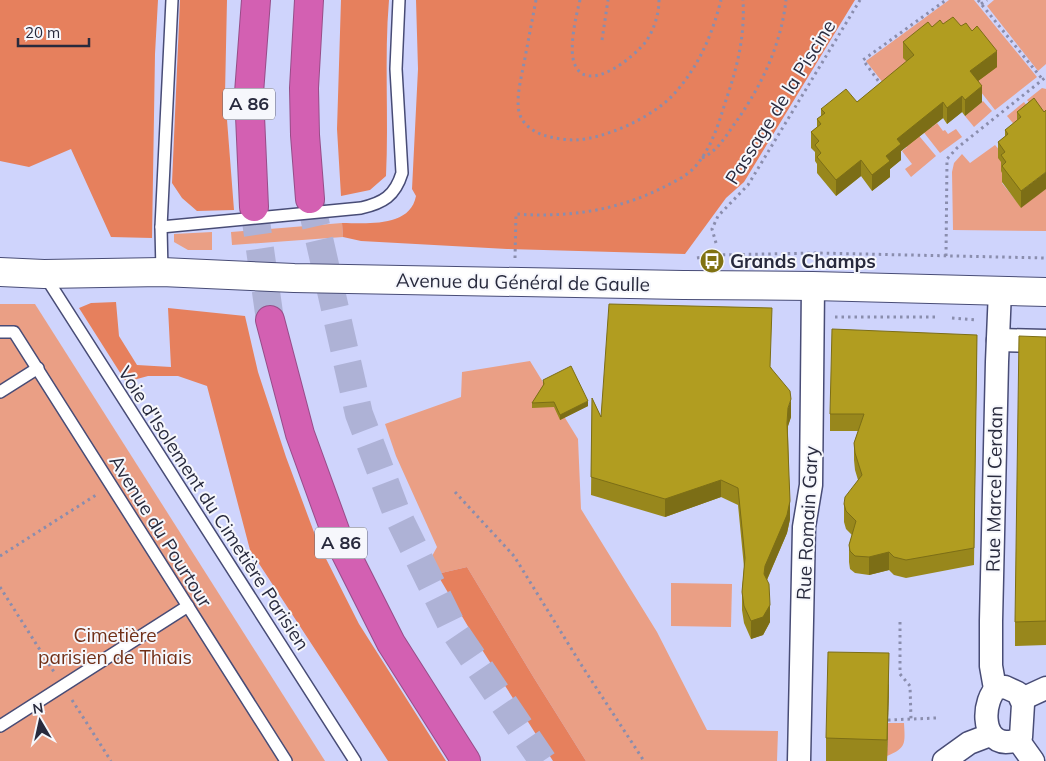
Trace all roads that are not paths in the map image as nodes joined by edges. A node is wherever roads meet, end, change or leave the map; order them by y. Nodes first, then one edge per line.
1 (172, 0) edge
2 (256, 0) edge
3 (309, 0) edge
4 (399, 0) edge
5 (310, 199) tunnel mouth
6 (254, 207) tunnel mouth
7 (161, 227) junction
8 (0, 272) edge
9 (162, 272) junction
10 (44, 274) junction
11 (813, 286) junction
12 (1000, 290) junction
13 (1046, 292) edge
14 (270, 320) tunnel mouth
15 (0, 332) edge
16 (998, 340) junction
17 (1046, 341) edge
18 (38, 368) junction
19 (0, 392) edge
20 (188, 606) junction
21 (997, 688) junction
22 (1046, 688) edge
23 (1022, 699) junction
24 (0, 726) edge
25 (990, 735) junction
26 (1018, 740) junction
27 (286, 761) edge
28 (355, 761) edge
29 (466, 761) edge
30 (799, 761) edge
31 (944, 761) edge
32 (1033, 761) edge

1 - 7 lane
2 - 6 highway, A 86
3 - 5 highway
4 - 7 lane
7 - 9 lane
8 - 10 main road, Avenue du Général de Gaulle
9 - 10 main road, Avenue du Général de Gaulle
9 - 11 main road, Avenue du Général de Gaulle
10 - 28 lane, Voie d'Isolement du Cimetière Parisien
11 - 12 main road, Avenue du Général de Gaulle
11 - 30 street, Rue Romain Gary
12 - 13 main road, Avenue du Général de Gaulle
12 - 16 street, Rue Marcel Cerdan
14 - 29 highway, A 86
15 - 18 lane, Avenue du Pourtour
16 - 17 street
16 - 21 street, Rue Marcel Cerdan
18 - 19 lane
18 - 20 lane, Avenue du Pourtour
20 - 24 lane
20 - 27 lane, Avenue du Pourtour
21 - 23 street
21 - 25 street
22 - 23 street
23 - 26 street
25 - 26 street
25 - 31 street
26 - 32 street

